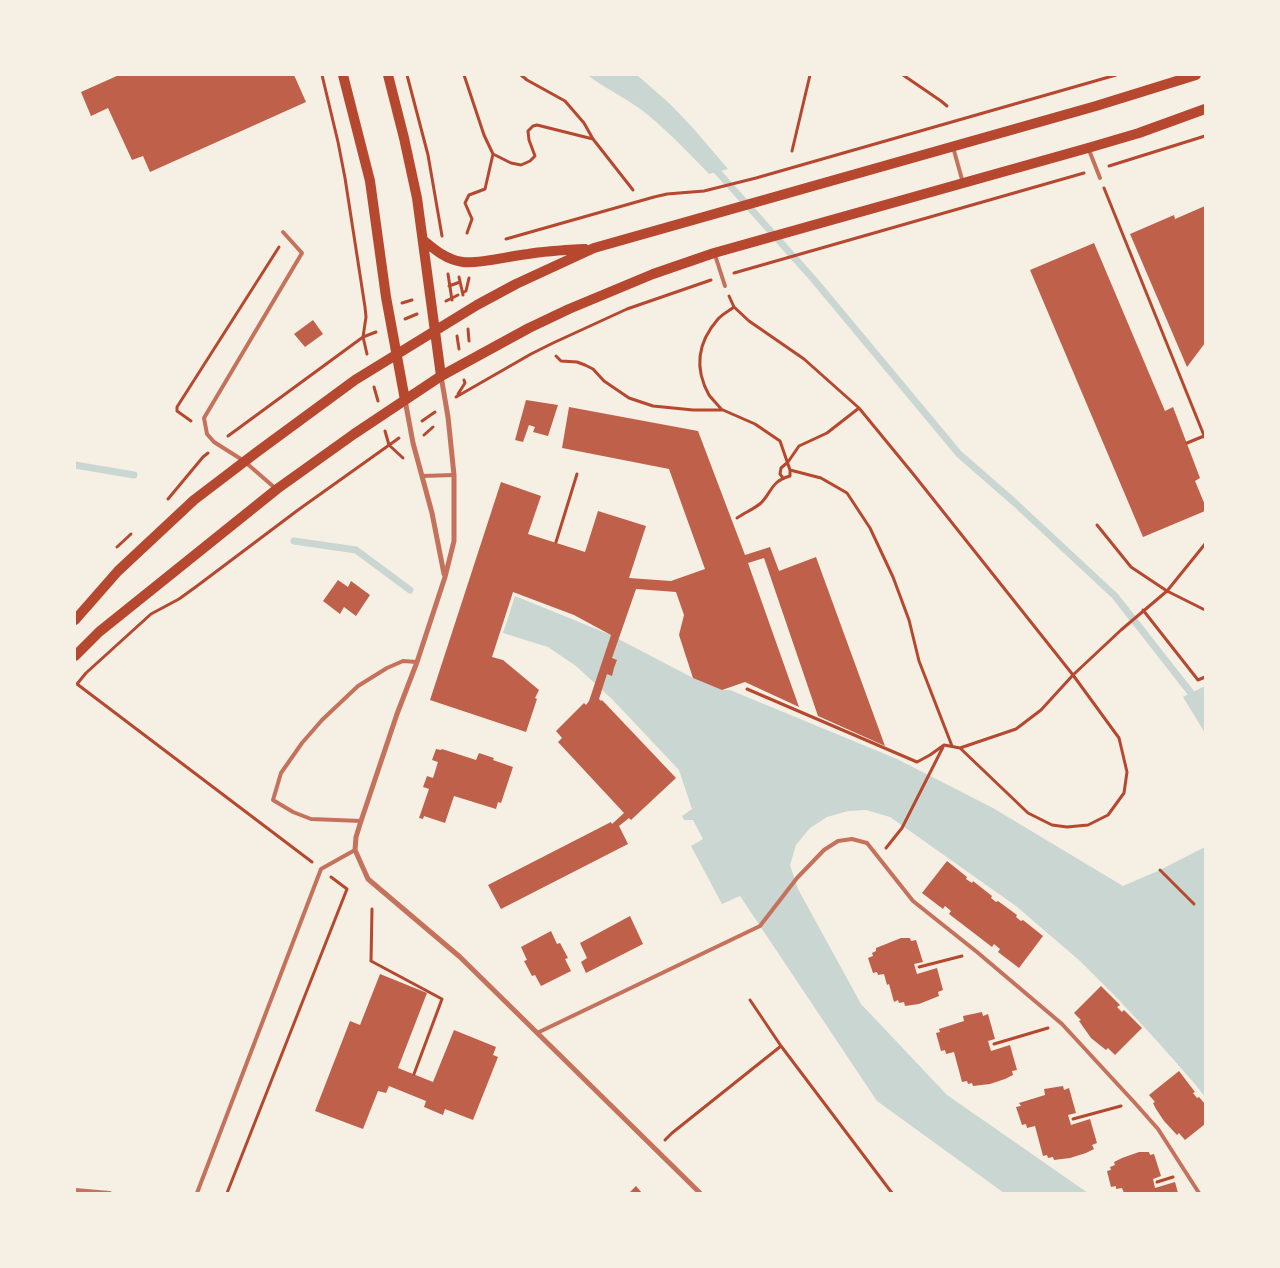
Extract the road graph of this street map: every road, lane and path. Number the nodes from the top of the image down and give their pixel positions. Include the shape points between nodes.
1 (322, 75) edge
2 (344, 75) edge
3 (388, 75) edge
4 (407, 75) edge
5 (464, 75) edge
6 (521, 75) edge
7 (810, 75) edge
8 (903, 75) edge
9 (1116, 75) edge
10 (1196, 75) edge
11 (947, 106) dead end
12 (1205, 109) edge
13 (1205, 136) edge
14 (593, 138) junction
15 (953, 146) junction
16 (1088, 148) junction
17 (792, 151) dead end
18 (493, 154) junction
19 (1097, 169) junction
20 (1100, 178) joint
21 (962, 183) junction
22 (633, 190) dead end
23 (440, 225) dead end
24 (467, 233) dead end
25 (284, 234) joint
26 (423, 240) junction
27 (498, 242) dead end
28 (594, 248) junction
29 (714, 253) junction
30 (470, 274) dead end
31 (459, 276) dead end
32 (722, 276) junction
33 (448, 277) dead end
34 (460, 282) junction
35 (450, 286) junction
36 (725, 286) joint
37 (442, 288) dead end
38 (462, 293) junction
39 (452, 299) junction
40 (412, 300) dead end
41 (463, 300) dead end
42 (444, 302) dead end
43 (402, 303) dead end
44 (453, 306) dead end
45 (734, 307) junction
46 (467, 326) dead end
47 (435, 331) junction
48 (363, 337) junction
49 (469, 341) dead end
50 (397, 355) junction
51 (556, 356) dead end
52 (370, 371) junction
53 (441, 376) junction
54 (458, 396) dead end
55 (405, 400) junction
56 (859, 408) junction
57 (722, 410) junction
58 (382, 416) junction
59 (434, 427) dead end
60 (207, 434) junction
61 (423, 435) dead end
62 (1205, 437) edge
63 (1187, 443) dead end
64 (218, 444) junction
65 (244, 461) junction
66 (788, 462) junction
67 (790, 470) junction
68 (577, 474) dead end
69 (454, 475) junction
70 (422, 476) junction
71 (783, 478) junction
72 (273, 492) junction
73 (166, 503) dead end
74 (737, 518) dead end
75 (1097, 525) dead end
76 (556, 542) dead end
77 (1205, 544) edge
78 (445, 577) junction
79 (1167, 590) junction
80 (1144, 610) junction
81 (1205, 610) edge
82 (75, 620) edge
83 (75, 656) edge
84 (417, 662) junction
85 (1073, 675) junction
86 (1205, 677) edge
87 (747, 689) dead end
88 (944, 744) junction
89 (952, 746) junction
90 (960, 748) junction
91 (361, 821) junction
92 (355, 850) junction
93 (879, 858) junction
94 (321, 869) junction
95 (1160, 870) dead end
96 (1194, 904) dead end
97 (372, 908) dead end
98 (977, 952) junction
99 (919, 967) dead end
100 (750, 1000) dead end
101 (1062, 1024) junction
102 (537, 1033) junction
103 (994, 1044) dead end
104 (781, 1046) junction
105 (414, 1074) dead end
106 (1134, 1102) junction
107 (1073, 1119) dead end
108 (657, 1150) junction
109 (75, 1190) edge
110 (110, 1193) edge
111 (197, 1193) edge
112 (227, 1193) edge
113 (700, 1193) edge
114 (892, 1193) edge
115 (1199, 1193) edge

1 - 48 path via 355,235 366,307
2 - 50 main road via 370,181
3 - 26 main road via 417,198
4 - 23 path via 428,155
5 - 18 path
6 - 14 path via 564,101
7 - 17 path
8 - 11 path
9 - 27 path via 756,178 704,191 654,197
10 - 15 main road
12 - 16 main road
13 - 19 path
14 - 18 path via 537,125 528,131 535,156 530,161 521,165
14 - 22 path
15 - 21 lane
15 - 28 main road
16 - 19 lane
16 - 21 main road
18 - 24 path via 485,189 468,195 465,203 472,219
19 - 20 lane
19 - 32 path
20 - 62 path
21 - 29 main road
25 - 60 lane via 302,253 204,418
25 - 60 path via 177,407
26 - 28 main road via 445,256 462,262
26 - 47 main road
28 - 47 main road via 516,284
29 - 32 lane
29 - 53 main road via 569,309
30 - 38 path via 466,291
31 - 34 path
32 - 36 lane
32 - 54 path via 621,312 530,354
33 - 35 path
34 - 35 path
34 - 38 path
35 - 37 path
35 - 39 path
36 - 45 path
38 - 39 path
38 - 41 path
39 - 42 path
39 - 44 path
40 - 43 path
45 - 56 path via 804,359
45 - 57 path via 719,318 700,353 701,376 710,397
46 - 49 path
47 - 50 main road
47 - 53 main road
48 - 52 path
48 - 64 path
50 - 52 main road
50 - 55 main road
51 - 57 path via 561,361 585,365 629,398 653,406
52 - 58 path
52 - 65 main road
53 - 55 main road
53 - 69 street
55 - 58 main road
55 - 70 street
56 - 66 path via 827,433 799,446
56 - 85 path
57 - 66 path via 756,424 780,441
58 - 72 main road
58 - 94 path via 389,445 179,598 151,614 86,672 77,684
59 - 61 path
60 - 64 lane
62 - 63 path
64 - 65 lane
64 - 73 path
65 - 72 lane
65 - 82 main road via 194,500 118,571
66 - 67 path
66 - 71 path via 781,468
67 - 71 path via 790,476
67 - 89 path via 821,478 847,493 870,528 893,577 909,620 919,661
68 - 76 path
69 - 70 lane
69 - 78 street via 454,541
70 - 78 street
71 - 74 path via 772,486 761,502
72 - 83 main road via 99,632
75 - 79 path via 1131,567
77 - 79 path
78 - 84 street
79 - 80 path
79 - 81 path
80 - 85 path
80 - 86 path via 1198,680
84 - 91 street
84 - 91 lane via 403,661 358,686 316,726 281,773 273,800 311,819
85 - 90 path via 1041,710 1016,729
85 - 90 path via 1119,738 1127,772 1124,793 1108,816 1088,825 1067,828 1052,825 1028,813
87 - 88 path via 917,762
88 - 89 path
88 - 93 path via 902,828
89 - 90 path
91 - 92 street
92 - 94 lane
92 - 102 street via 368,879 460,957
93 - 98 lane via 913,901
93 - 102 lane via 867,843 838,841 824,850 797,878 760,926
94 - 111 lane
94 - 112 path via 347,888
95 - 96 path
97 - 105 path via 371,961 442,999
98 - 99 path
98 - 101 lane
100 - 104 path
101 - 103 path
101 - 106 lane
102 - 108 street
104 - 108 path via 672,1133
104 - 114 path
106 - 107 path
106 - 115 lane via 1158,1129
108 - 113 street
109 - 110 lane

